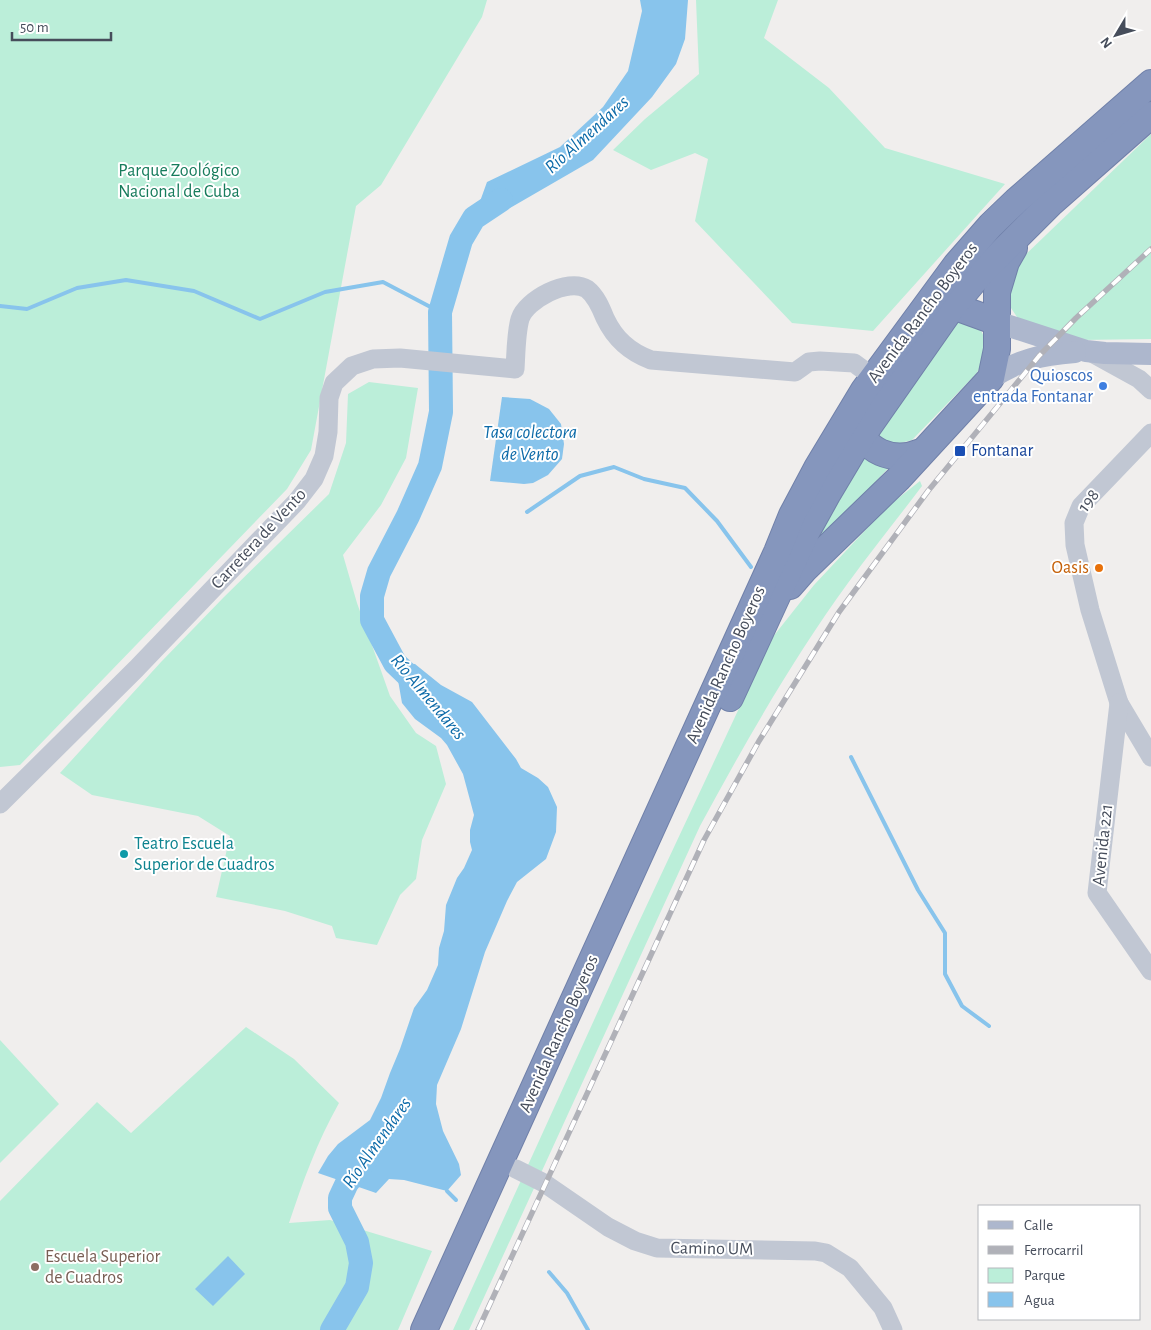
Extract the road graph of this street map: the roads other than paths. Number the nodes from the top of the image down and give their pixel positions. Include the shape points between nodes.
1 (1151, 83) edge
2 (1151, 115) edge
3 (1030, 224) junction
4 (953, 306) junction
5 (921, 312) junction
6 (997, 322) junction
7 (1086, 351) junction
8 (1151, 354) edge
9 (991, 378) junction
10 (868, 384) junction
11 (1151, 390) edge
12 (1151, 433) edge
13 (862, 436) junction
14 (922, 452) junction
15 (762, 629) junction
16 (1119, 703) junction
17 (1151, 757) edge
18 (1, 801) edge
19 (1151, 971) edge
20 (516, 1169) junction
21 (424, 1330) edge
22 (440, 1330) edge
23 (893, 1330) edge

1 - 5 highway, Avenida Rancho Boyeros via 991,225
2 - 3 highway, Avenida Rancho Boyeros
3 - 4 highway, Avenida Rancho Boyeros
3 - 6 highway via 1002,273 996,301
4 - 5 highway
4 - 6 highway
4 - 13 highway, Avenida Rancho Boyeros
5 - 10 highway, Avenida Rancho Boyeros
6 - 7 main road
6 - 9 highway via 997,349
7 - 8 main road
7 - 9 main road via 1027,359
7 - 11 street via 1126,372
9 - 14 highway
10 - 13 highway via 858,410
10 - 18 street, Carretera de Vento via 854,363 809,362 796,372 651,360 639,356 616,337 595,298 586,289 574,285 545,293 520,318 515,368 400,358 373,359 352,366 334,383 329,398 324,456 314,479 297,502
10 - 21 highway, Avenida Rancho Boyeros via 792,515
12 - 16 street, 198 via 1081,506 1074,523 1075,544 1090,610
13 - 14 highway via 886,455 903,457
13 - 15 highway, Avenida Rancho Boyeros via 807,531
14 - 15 highway via 804,570
15 - 20 highway, Avenida Rancho Boyeros
16 - 17 street
16 - 19 street, Avenida 221 via 1097,894
20 - 22 highway, Avenida Rancho Boyeros
20 - 23 street, Camino UM via 544,1183 608,1227 657,1248 814,1251 826,1254 850,1268 883,1308

